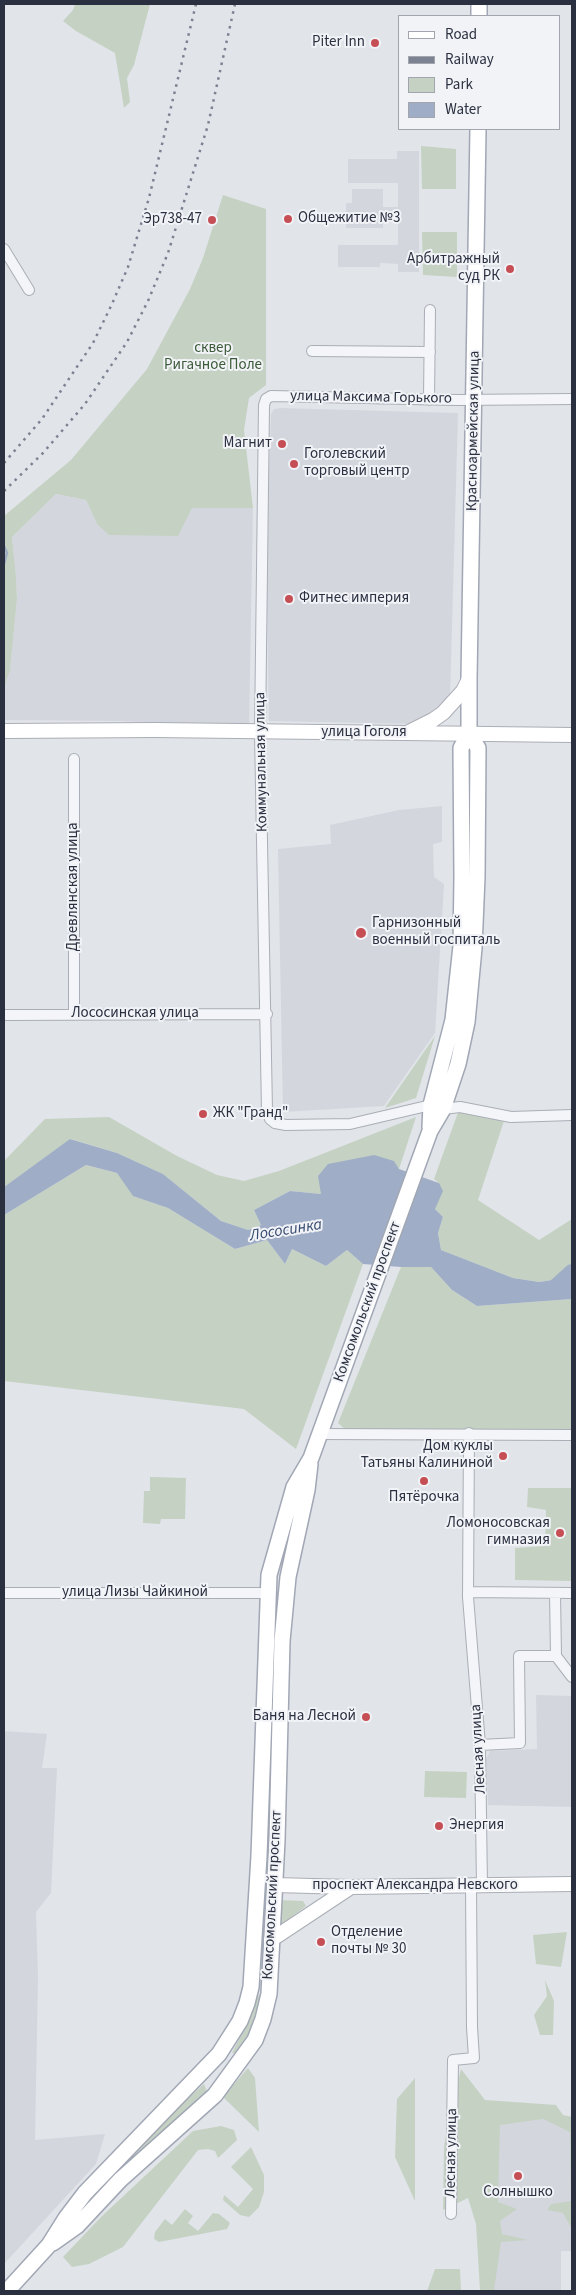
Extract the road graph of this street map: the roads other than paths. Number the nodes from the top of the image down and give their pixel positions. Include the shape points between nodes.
1 (478, 130) edge
2 (4, 248) edge
3 (29, 290) dead end
4 (430, 310) dead end
5 (312, 351) dead end
6 (430, 352) junction
7 (572, 399) edge
8 (429, 400) junction
9 (475, 400) junction
10 (264, 404) joint
11 (470, 679) junction
12 (4, 731) edge
13 (260, 733) junction
14 (406, 734) junction
15 (470, 734) junction
16 (572, 735) edge
17 (74, 758) dead end
18 (267, 1014) junction
19 (4, 1015) edge
20 (74, 1015) junction
21 (437, 1107) junction
22 (572, 1115) edge
23 (424, 1147) joint
24 (469, 1433) junction
25 (320, 1434) junction
26 (572, 1435) edge
27 (311, 1458) junction
28 (280, 1532) junction
29 (298, 1535) junction
30 (468, 1592) junction
31 (4, 1593) edge
32 (267, 1593) junction
33 (555, 1593) junction
34 (572, 1593) edge
35 (556, 1656) junction
36 (572, 1677) edge
37 (480, 1745) junction
38 (258, 1884) junction
39 (572, 1884) edge
40 (274, 1885) junction
41 (476, 1886) junction
42 (351, 1887) junction
43 (271, 1940) junction
44 (451, 2214) dead end
45 (49, 2245) junction
46 (7, 2291) edge

1 - 9 main road, Красноармейская улица
2 - 3 street
4 - 6 street
5 - 6 street
6 - 8 street
7 - 9 street, улица Максима Горького
8 - 9 street, улица Максима Горького
8 - 10 street, улица Максима Горького via 271,396
9 - 11 main road, Красноармейская улица
10 - 13 street, Коммунальная улица
11 - 14 main road via 443,712
11 - 15 main road, Красноармейская улица
12 - 13 main road, улица Гоголя
13 - 14 main road, улица Гоголя
13 - 18 street, Коммунальная улица
14 - 15 main road, улица Гоголя
15 - 16 main road, улица Гоголя
15 - 21 main road, Красноармейская улица via 478,748 474,948 467,1022 458,1064
17 - 20 street, Древлянская улица
18 - 20 street, Лососинская улица
18 - 21 street, Коммунальная улица via 267,1111 275,1123 350,1124
19 - 20 street, Лососинская улица
21 - 22 street via 511,1117
21 - 23 main road, Красноармейская улица
23 - 25 main road, Комсомольский проспект
24 - 25 street
24 - 26 street
24 - 30 street, Лесная улица
25 - 27 main road, Комсомольский проспект
27 - 28 main road, Комсомольский проспект via 294,1487
27 - 29 main road, Комсомольский проспект
28 - 29 street
28 - 32 main road, Комсомольский проспект
29 - 40 main road, Комсомольский проспект via 288,1578 282,1641
30 - 33 street
30 - 37 street, Лесная улица
31 - 32 street, улица Лизы Чайкиной
32 - 38 main road, Комсомольский проспект
33 - 34 street
33 - 35 street
35 - 36 street
35 - 37 street via 519,1656 520,1744
37 - 41 street, Лесная улица
38 - 40 main road, проспект Александра Невского
38 - 45 main road, Комсомольский проспект via 251,1987 231,2037 204,2070 85,2193
39 - 41 main road, проспект Александра Невского
40 - 42 main road, проспект Александра Невского
40 - 43 main road, Комсомольский проспект
41 - 42 main road, проспект Александра Невского
41 - 44 street, Лесная улица via 474,2058 452,2060
42 - 43 main road
43 - 45 main road, Комсомольский проспект via 269,1994 255,2040 243,2059 216,2095 120,2180 77,2226
45 - 46 main road, Комсомольский проспект

